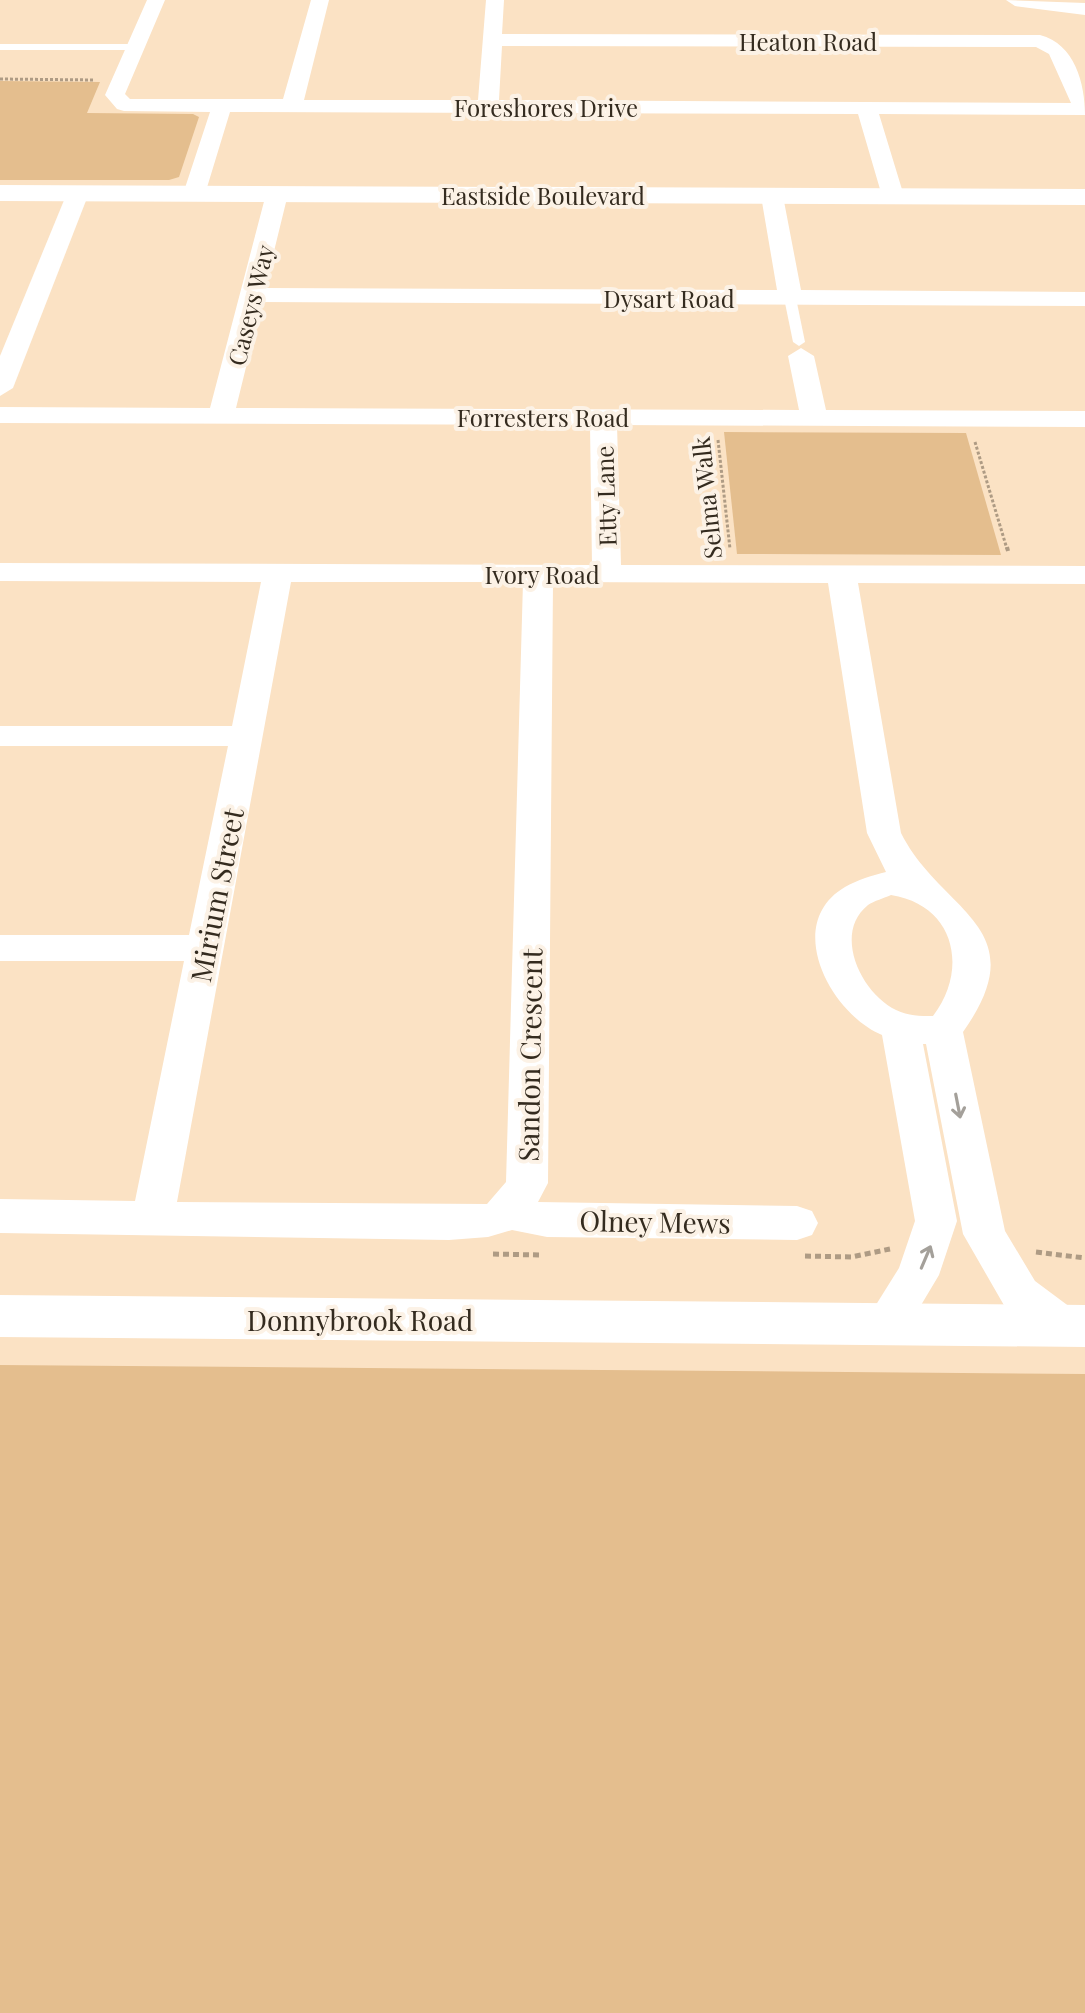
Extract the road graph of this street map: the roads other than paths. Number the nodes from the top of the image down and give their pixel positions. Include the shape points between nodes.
1 (156, 0) edge
2 (320, 0) edge
3 (495, 0) edge
4 (1015, 0) edge
5 (1085, 9) edge
6 (492, 40) junction
7 (0, 47) edge
8 (136, 47) junction
9 (222, 105) junction
10 (292, 106) junction
11 (488, 106) junction
12 (867, 108) junction
13 (1084, 109) edge
14 (0, 193) edge
15 (78, 193) junction
16 (194, 194) junction
17 (277, 194) junction
18 (772, 196) junction
19 (893, 196) junction
20 (1085, 197) edge
21 (253, 295) junction
22 (790, 298) junction
23 (1085, 299) edge
24 (800, 349) joint
25 (0, 388) edge
26 (0, 415) edge
27 (221, 415) junction
28 (603, 417) junction
29 (814, 418) junction
30 (1084, 422) edge
31 (0, 572) edge
32 (278, 573) junction
33 (538, 574) junction
34 (607, 574) junction
35 (842, 575) junction
36 (1085, 575) edge
37 (0, 736) edge
38 (246, 736) junction
39 (884, 833) junction
40 (922, 890) junction
41 (856, 893) junction
42 (0, 948) edge
43 (205, 948) junction
44 (943, 1030) junction
45 (901, 1031) junction
46 (514, 1210) junction
47 (0, 1216) edge
48 (153, 1217) junction
49 (797, 1223) dead end
50 (0, 1316) edge
51 (720, 1322) junction
52 (886, 1324) junction
53 (1077, 1333) edge

1 - 8 street
2 - 10 street
3 - 6 street
4 - 5 street
6 - 11 street
6 - 13 street, Heaton Road via 1040,41 1057,51
7 - 8 lane
8 - 9 street, Foreshores Drive via 115,95 124,105
9 - 10 street, Foreshores Drive
9 - 16 street
10 - 11 street, Foreshores Drive
11 - 12 street, Foreshores Drive
12 - 13 street, Foreshores Drive
12 - 19 street
14 - 15 street, Eastside Boulevard
15 - 16 street, Eastside Boulevard
15 - 25 street
16 - 17 street, Eastside Boulevard
17 - 18 street, Eastside Boulevard
17 - 21 street, Caseys Way
18 - 19 street, Eastside Boulevard
18 - 22 street
19 - 20 street, Eastside Boulevard
21 - 22 street, Dysart Road
21 - 27 street, Caseys Way
22 - 23 street, Dysart Road
22 - 24 lane
24 - 29 street
26 - 27 street, Forresters Road
27 - 28 street, Forresters Road
28 - 29 street, Forresters Road
28 - 34 street, Etty Lane
29 - 30 street, Forresters Road
31 - 32 street, Ivory Road
32 - 33 street, Ivory Road
32 - 38 street, Mirium Street
33 - 34 street, Ivory Road
33 - 46 street, Sandon Crescent via 527,1183
34 - 35 street, Ivory Road
35 - 36 street, Ivory Road
35 - 39 street
37 - 38 street
38 - 43 street, Mirium Street
39 - 40 street via 899,864
39 - 41 street via 876,865
40 - 41 street via 888,883
40 - 44 street via 947,909 961,930 973,969 964,999
41 - 45 street via 836,922 832,941 838,966 864,1008
42 - 43 street
43 - 48 street, Mirium Street
44 - 45 street
44 -> 53 street via 984,1234 1020,1294
52 -> 45 street via 911,1292 936,1221
46 - 48 street via 495,1220 449,1223
46 - 49 street, Olney Mews via 547,1220
47 - 48 street
50 - 51 street, Donnybrook Road
51 - 52 street, Donnybrook Road
51 - 53 street, Donnybrook Road via 801,1346
52 - 53 street, Donnybrook Road

